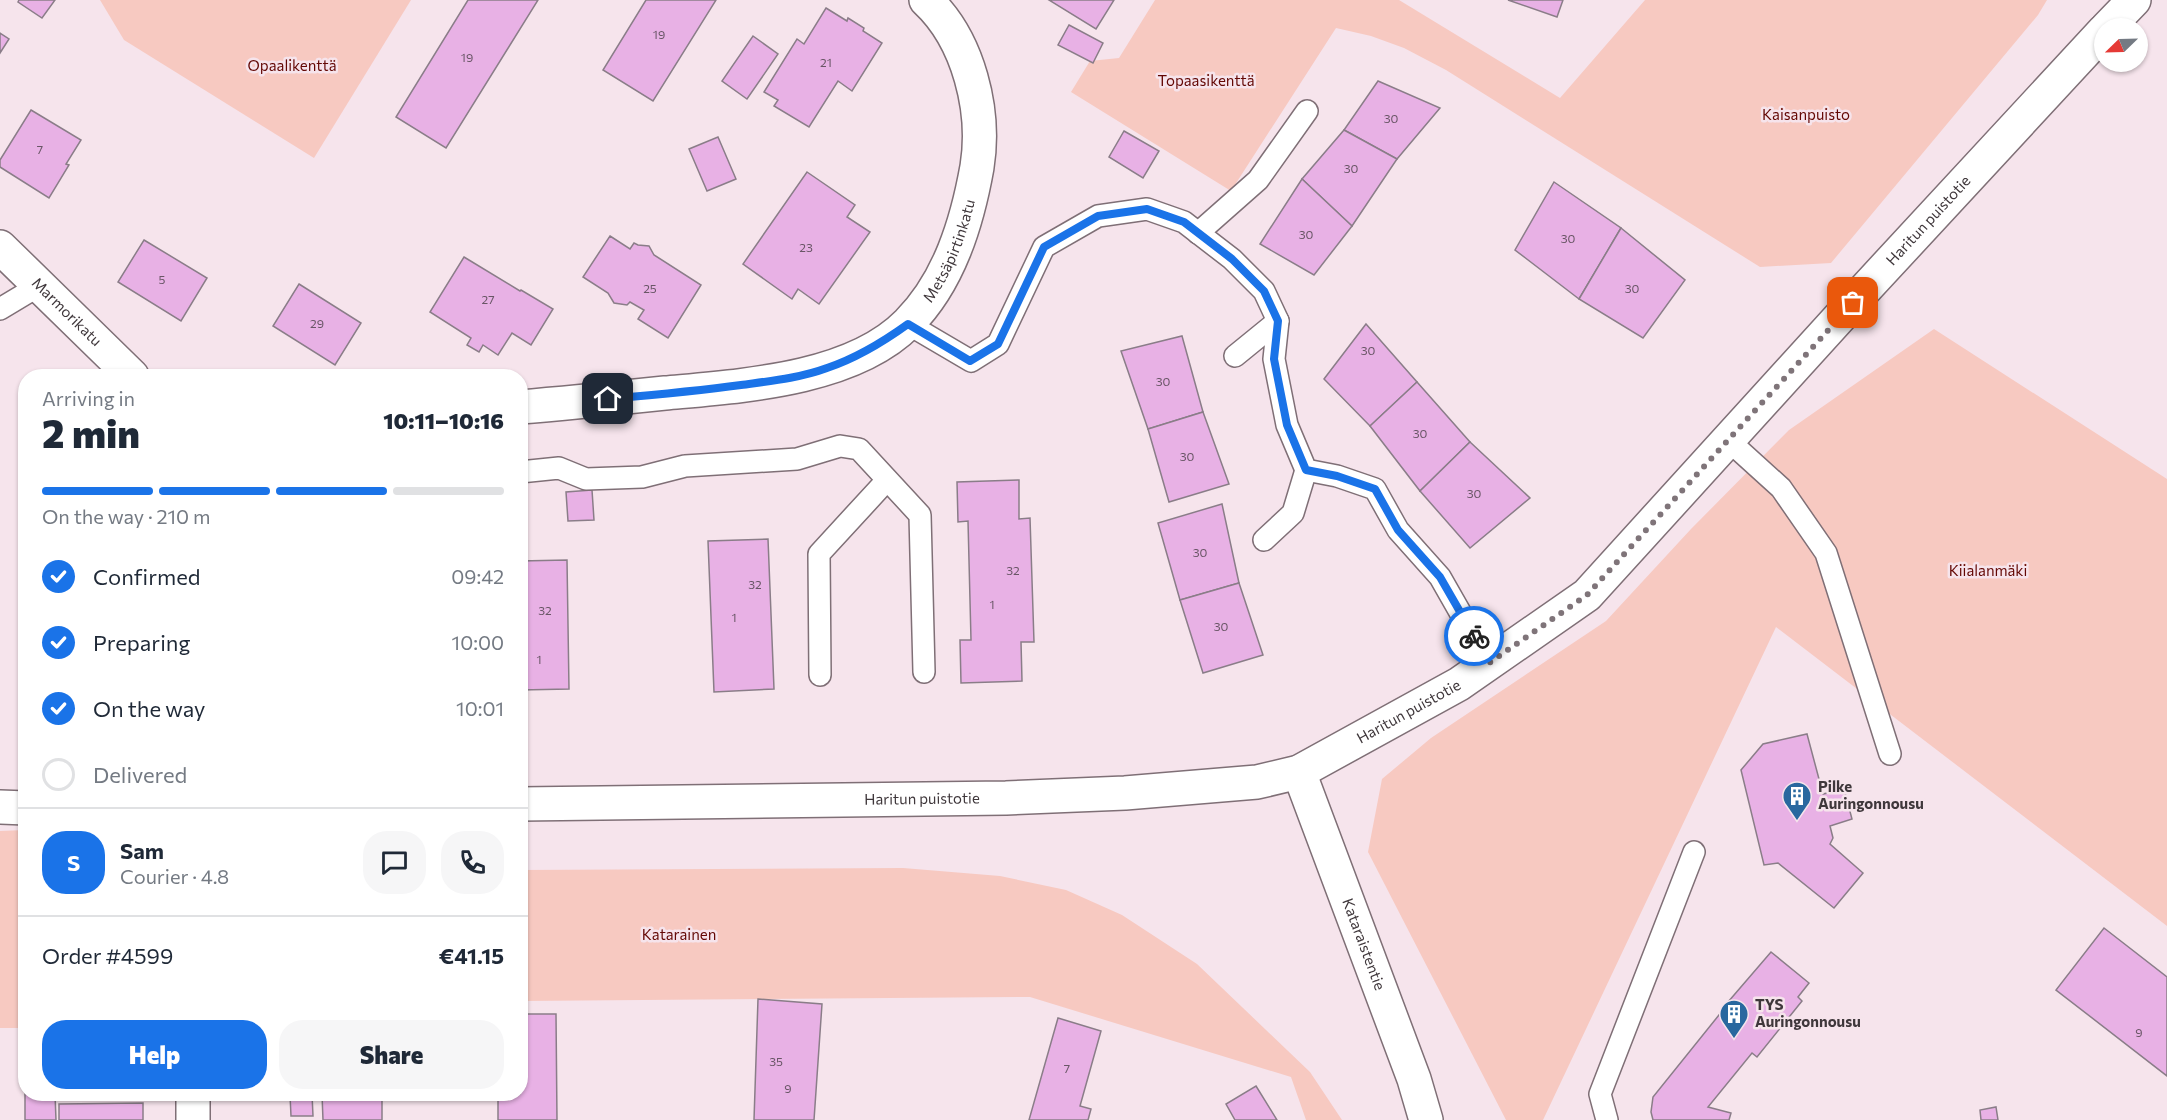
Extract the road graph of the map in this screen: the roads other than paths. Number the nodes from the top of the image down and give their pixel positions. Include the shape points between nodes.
1 (926, 0) edge
2 (2134, 0) edge
3 (2117, 18) edge
4 (2094, 43) edge
5 (1307, 111) dead end
6 (1198, 232) junction
7 (0, 247) edge
8 (40, 285) junction
9 (0, 309) edge
10 (1278, 321) junction
11 (908, 324) junction
12 (1235, 356) dead end
13 (125, 369) edge
14 (528, 406) edge
15 (1728, 440) junction
16 (1306, 470) junction
17 (528, 471) edge
18 (887, 480) junction
19 (1264, 540) dead end
20 (1489, 663) junction
21 (924, 672) dead end
22 (820, 675) dead end
23 (1890, 754) dead end
24 (1299, 772) junction
25 (528, 804) edge
26 (0, 807) edge
27 (18, 808) edge
28 (1694, 852) dead end
29 (193, 1101) edge
30 (193, 1120) edge
31 (1426, 1120) edge
32 (1607, 1120) edge

1 - 11 street, Metsäpirtinkatu via 963,55 979,122 978,156 956,248 928,299
2 - 3 street, Haritun puistotie
4 - 15 street, Haritun puistotie
5 - 6 lane via 1258,180
6 - 10 lane via 1264,291
6 - 11 lane via 1184,222 1147,209 1098,216 1044,247 998,344 970,361
7 - 8 street, Marmorikatu
8 - 9 lane
8 - 13 street, Marmorikatu
10 - 12 lane
10 - 16 lane via 1274,359 1287,425
11 - 14 street, Metsäpirtinkatu via 856,357 799,376
15 - 20 street, Haritun puistotie via 1587,595
15 - 23 lane via 1781,488 1826,553
16 - 19 lane via 1293,513
16 - 20 lane via 1375,489 1398,530 1440,577
17 - 18 lane via 559,468 586,479 642,477 685,466 797,459 840,446 859,449
18 - 21 lane via 920,515
18 - 22 lane via 819,554
20 - 24 street, Haritun puistotie via 1459,684
24 - 25 street, Haritun puistotie via 1257,782 1006,798
24 - 31 street, Kataraistentie
26 - 27 street
28 - 32 lane via 1600,1094
29 - 30 street

